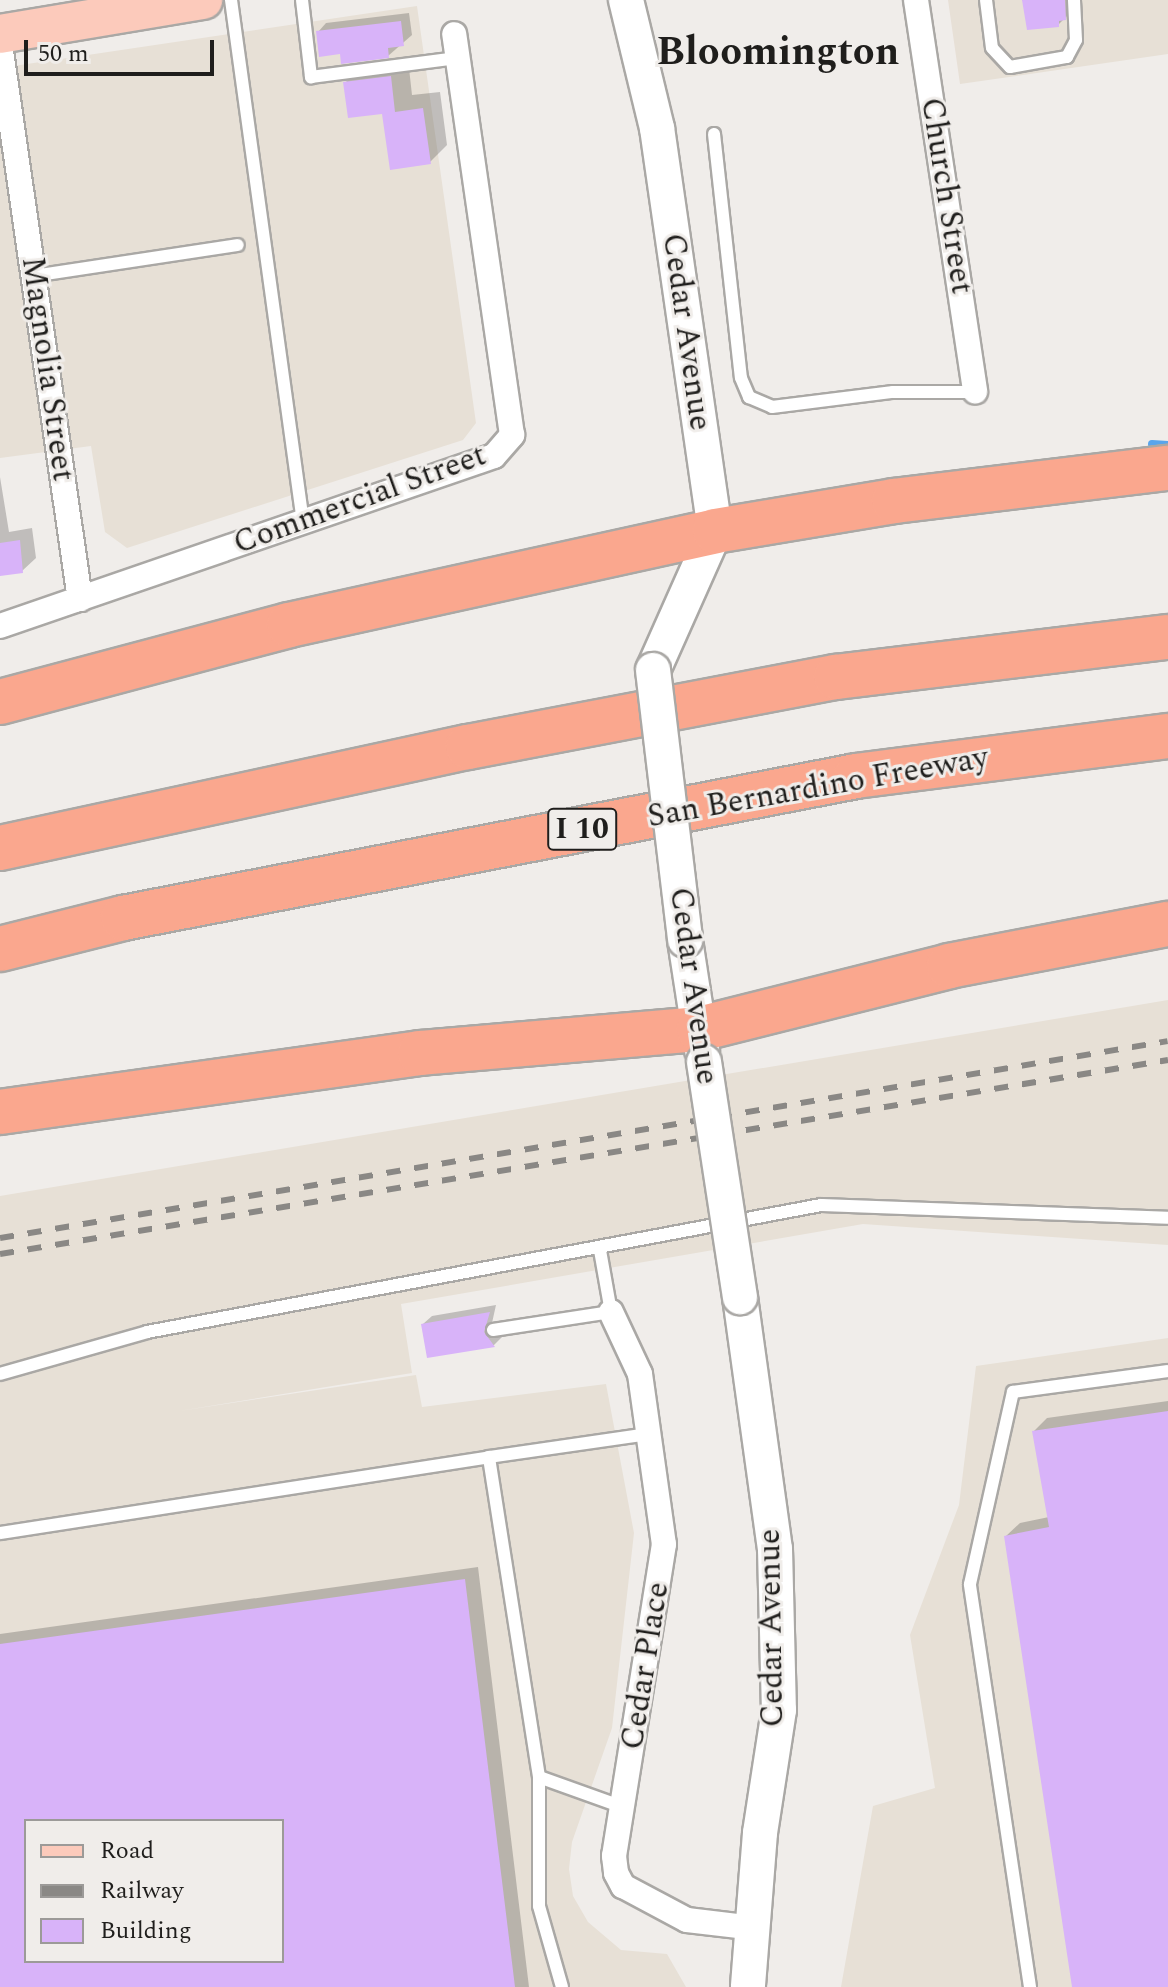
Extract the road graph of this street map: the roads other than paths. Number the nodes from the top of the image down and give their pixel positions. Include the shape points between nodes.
1 (203, 0) edge
2 (231, 0) edge
3 (302, 0) edge
4 (626, 0) edge
5 (916, 0) edge
6 (986, 0) edge
7 (1074, 0) edge
8 (0, 34) edge
9 (0, 44) edge
10 (456, 46) joint
11 (4, 104) edge
12 (714, 134) dead end
13 (238, 245) dead end
14 (33, 276) junction
15 (975, 392) joint
16 (1168, 468) edge
17 (303, 522) junction
18 (715, 531) junction
19 (80, 599) junction
20 (0, 626) edge
21 (1168, 637) edge
22 (0, 702) edge
23 (1168, 736) edge
24 (0, 848) edge
25 (1168, 924) edge
26 (0, 949) edge
27 (702, 1046) junction
28 (0, 1112) edge
29 (1168, 1218) edge
30 (600, 1250) junction
31 (611, 1312) junction
32 (493, 1330) dead end
33 (1168, 1371) edge
34 (0, 1374) edge
35 (649, 1434) junction
36 (489, 1457) junction
37 (0, 1533) edge
38 (539, 1777) junction
39 (623, 1807) junction
40 (754, 1928) junction
41 (562, 1987) edge
42 (748, 1987) edge
43 (1030, 1987) edge

1 - 8 main road
2 - 17 lane
3 - 10 lane via 311,77
4 - 18 main road, Cedar Avenue via 657,128
5 - 15 street, Church Street
6 - 7 lane via 992,48 1010,67 1067,57 1076,40
9 - 11 street, Magnolia Street
10 - 17 street, Commercial Street via 512,435 494,456
11 - 14 street, Magnolia Street
12 - 15 lane via 741,378 749,397 772,407 893,392
13 - 14 lane
14 - 19 street, Magnolia Street
16 - 18 highway via 894,501
17 - 19 street, Commercial Street
18 - 22 highway via 289,625
18 - 27 main road, Cedar Avenue, bridge via 653,670
19 - 20 street, Commercial Street
21 - 24 highway via 836,677 438,753
23 - 26 highway, San Bernardino Freeway / I 10 via 856,776 123,918
25 - 27 highway via 949,966
27 - 28 highway via 420,1053
27 - 40 main road, Cedar Avenue, bridge via 775,1549 779,1695
29 - 30 lane via 821,1205
30 - 31 lane
30 - 34 lane via 147,1332
31 - 32 lane
31 - 35 street, Cedar Place via 640,1374
33 - 43 lane via 1013,1392 970,1584
35 - 36 lane
35 - 39 street, Cedar Place via 664,1544
36 - 37 lane
36 - 38 lane
38 - 39 lane
38 - 41 lane via 539,1906
39 - 40 street, Cedar Place via 614,1856 623,1886 687,1920
40 - 42 main road, Cedar Avenue

